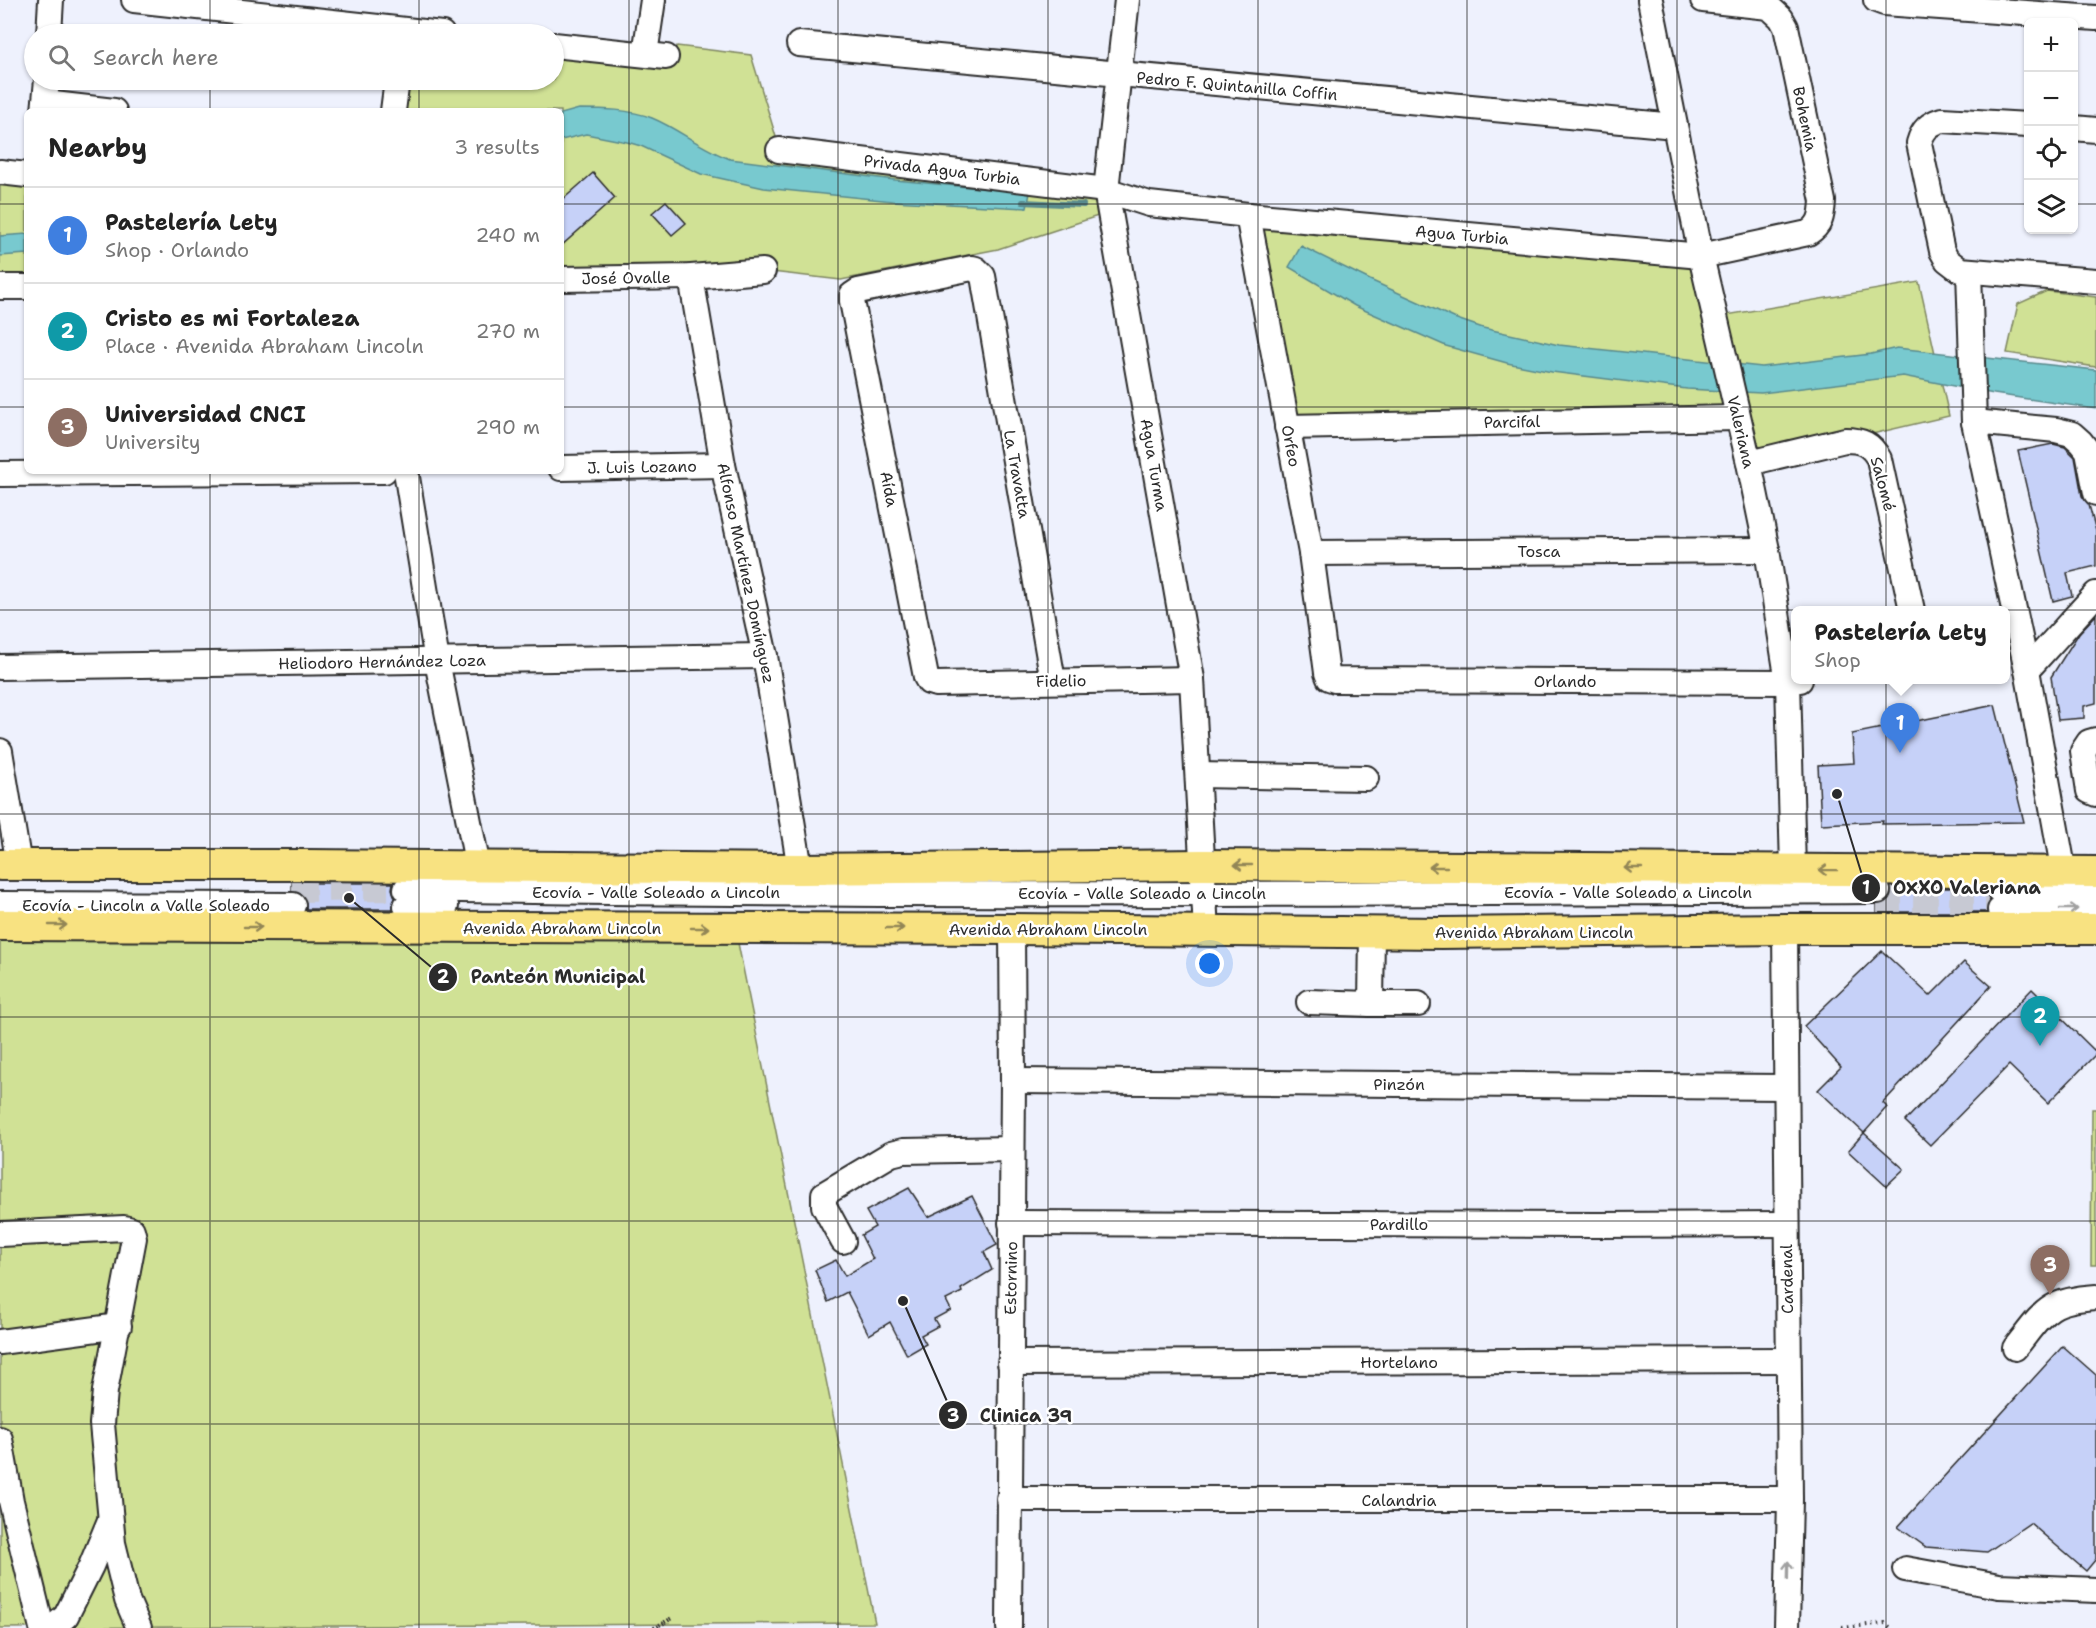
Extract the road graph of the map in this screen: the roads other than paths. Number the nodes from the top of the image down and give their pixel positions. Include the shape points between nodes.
1 (51, 0) edge
2 (134, 0) edge
3 (653, 0) edge
4 (1127, 0) edge
5 (1650, 0) edge
6 (1703, 0) edge
7 (1876, 0) edge
8 (2096, 18) edge
9 (50, 24) edge
10 (330, 24) edge
11 (799, 44) dead end
12 (564, 46) edge
13 (1120, 75) junction
14 (46, 90) edge
15 (396, 90) edge
16 (45, 107) edge
17 (62, 108) edge
18 (393, 108) edge
19 (2024, 125) edge
20 (1675, 126) junction
21 (2078, 128) edge
22 (2096, 130) edge
23 (779, 150) dead end
24 (0, 172) edge
25 (24, 176) edge
26 (1106, 190) junction
27 (1248, 215) junction
28 (1817, 228) joint
29 (1701, 256) junction
30 (976, 269) joint
31 (763, 271) dead end
32 (1969, 271) junction
33 (691, 277) junction
34 (564, 279) edge
35 (2096, 281) edge
36 (0, 287) edge
37 (24, 287) edge
38 (1737, 418) junction
39 (1974, 422) junction
40 (1287, 427) junction
41 (1749, 463) junction
42 (723, 465) junction
43 (564, 468) edge
44 (0, 474) edge
45 (24, 474) edge
46 (406, 474) edge
47 (2096, 493) edge
48 (1767, 550) junction
49 (1311, 553) junction
50 (2096, 594) edge
51 (1911, 606) edge
52 (765, 656) junction
53 (437, 661) junction
54 (1791, 666) edge
55 (0, 667) edge
56 (2026, 670) junction
57 (1329, 678) joint
58 (1192, 679) junction
59 (1053, 681) junction
60 (1791, 681) edge
61 (929, 682) joint
62 (1794, 684) edge
63 (2096, 740) edge
64 (0, 751) edge
65 (1198, 775) junction
66 (1366, 778) dead end
67 (2096, 794) edge
68 (10, 865) edge
69 (478, 867) junction
70 (800, 869) junction
71 (1793, 869) junction
72 (2096, 872) edge
73 (2064, 873) junction
74 (0, 889) edge
75 (2096, 892) edge
76 (406, 898) tunnel mouth
77 (1205, 899) junction
78 (1877, 900) tunnel mouth
79 (0, 904) edge
80 (2096, 909) edge
81 (0, 925) edge
82 (1012, 928) junction
83 (1785, 929) junction
84 (2096, 929) edge
85 (1372, 932) junction
86 (1309, 1002) dead end
87 (1371, 1004) junction
88 (1418, 1004) dead end
89 (1013, 1080) junction
90 (1785, 1087) junction
91 (1011, 1149) junction
92 (1011, 1223) junction
93 (1786, 1224) junction
94 (0, 1234) edge
95 (843, 1241) dead end
96 (2090, 1303) edge
97 (119, 1326) junction
98 (0, 1342) edge
99 (2015, 1348) dead end
100 (1788, 1360) junction
101 (1010, 1362) junction
102 (0, 1439) edge
103 (1009, 1499) junction
104 (1790, 1499) junction
105 (111, 1517) junction
106 (1905, 1569) dead end
107 (2096, 1590) edge
108 (42, 1628) edge
109 (52, 1628) edge
110 (139, 1628) edge
111 (1009, 1628) edge
112 (1787, 1628) edge

1 - 9 street
2 - 10 street
3 - 12 street via 656,56
4 - 13 street, Agua Turma
5 - 20 street, Valeriana
6 - 28 street, Bohemia via 1769,7 1786,27 1823,201
7 - 8 street
11 - 13 street, Pedro F. Quintanilla Coffin
13 - 20 street, Pedro F. Quintanilla Coffin
13 - 26 street, Agua Turma
14 - 16 street
15 - 18 street
16 - 17 street
19 - 32 street via 1942,120 1930,123 1922,133 1919,143 1942,251 1952,266
20 - 29 street, Valeriana
21 - 22 street
23 - 26 street, Privada Agua Turbia
24 - 25 street
26 - 27 street, Agua Turbia via 1149,204
26 - 58 street, Agua Turma
27 - 29 street, Agua Turbia
27 - 40 street, Orfeo
28 - 29 street, Agua Turbia
29 - 38 street, Valeriana
30 - 59 street, La Travatta via 983,276
30 - 61 street, Aída via 852,295
31 - 33 street, José Ovalle
32 - 35 street
32 - 39 street
33 - 34 street, José Ovalle
33 - 42 street, Alfonso Martínez Domínguez
36 - 37 street
38 - 40 street, Parcifal
38 - 41 street, Valeriana
39 - 47 street via 2072,434 2088,451
39 - 56 street
40 - 49 street, Orfeo
41 - 48 street, Valeriana
41 - 51 street, Salomé via 1845,441 1856,440 1874,449 1880,459
42 - 43 street, J. Luis Lozano
42 - 52 street, Alfonso Martínez Domínguez
44 - 45 street
46 - 53 street
48 - 49 street, Tosca
48 - 54 street, Valeriana
49 - 57 street, Orfeo
50 - 56 street
52 - 53 street, Heliodoro Hernández Loza
52 - 70 street, Alfonso Martínez Domínguez
53 - 55 street, Heliodoro Hernández Loza
53 - 69 street
56 - 73 street
57 - 60 street, Orlando
58 - 59 street, Fidelio
58 - 65 street, Agua Turma
59 - 61 street, Fidelio
62 - 71 street, Valeriana
63 - 67 street via 2083,751 2089,790
64 - 68 street
65 - 66 street
65 - 77 street, Agua Turma
68 - 69 main road
69 - 70 main road
70 - 77 main road
73 -> 71 main road
71 -> 77 main road
72 - 73 main road
74 - 79 street, Ecovía - Lincoln a Valle Soleado via 293,898
75 -> 80 street via 2000,901
76 - 77 street
77 - 78 street
77 - 82 main road, Avenida Abraham Lincoln
77 - 85 main road, Avenida Abraham Lincoln
81 -> 82 main road, Avenida Abraham Lincoln
82 - 89 street, Estornino
83 - 84 main road, Avenida Abraham Lincoln
83 - 85 main road, Avenida Abraham Lincoln
83 - 90 street, Cardenal
85 - 87 street
86 - 87 street
87 - 88 street
89 - 90 street, Pinzón
89 - 91 street, Estornino
90 - 93 street, Cardenal
91 - 92 street, Estornino
91 - 95 street via 891,1154 824,1194 824,1206
92 - 93 street, Pardillo
92 - 101 street, Estornino
93 - 100 street, Cardenal
94 - 97 street via 132,1230 134,1238
96 - 99 street via 2062,1301 2051,1307
97 - 98 street
97 - 105 street via 102,1424
100 - 101 street, Hortelano
100 - 104 street, Cardenal
101 - 103 street, Estornino
102 - 108 street
103 - 104 street, Calandria
103 - 111 street, Estornino
112 -> 104 street, Cardenal
105 - 109 street via 66,1616
105 - 110 street via 127,1600
106 - 107 street via 1999,1586

